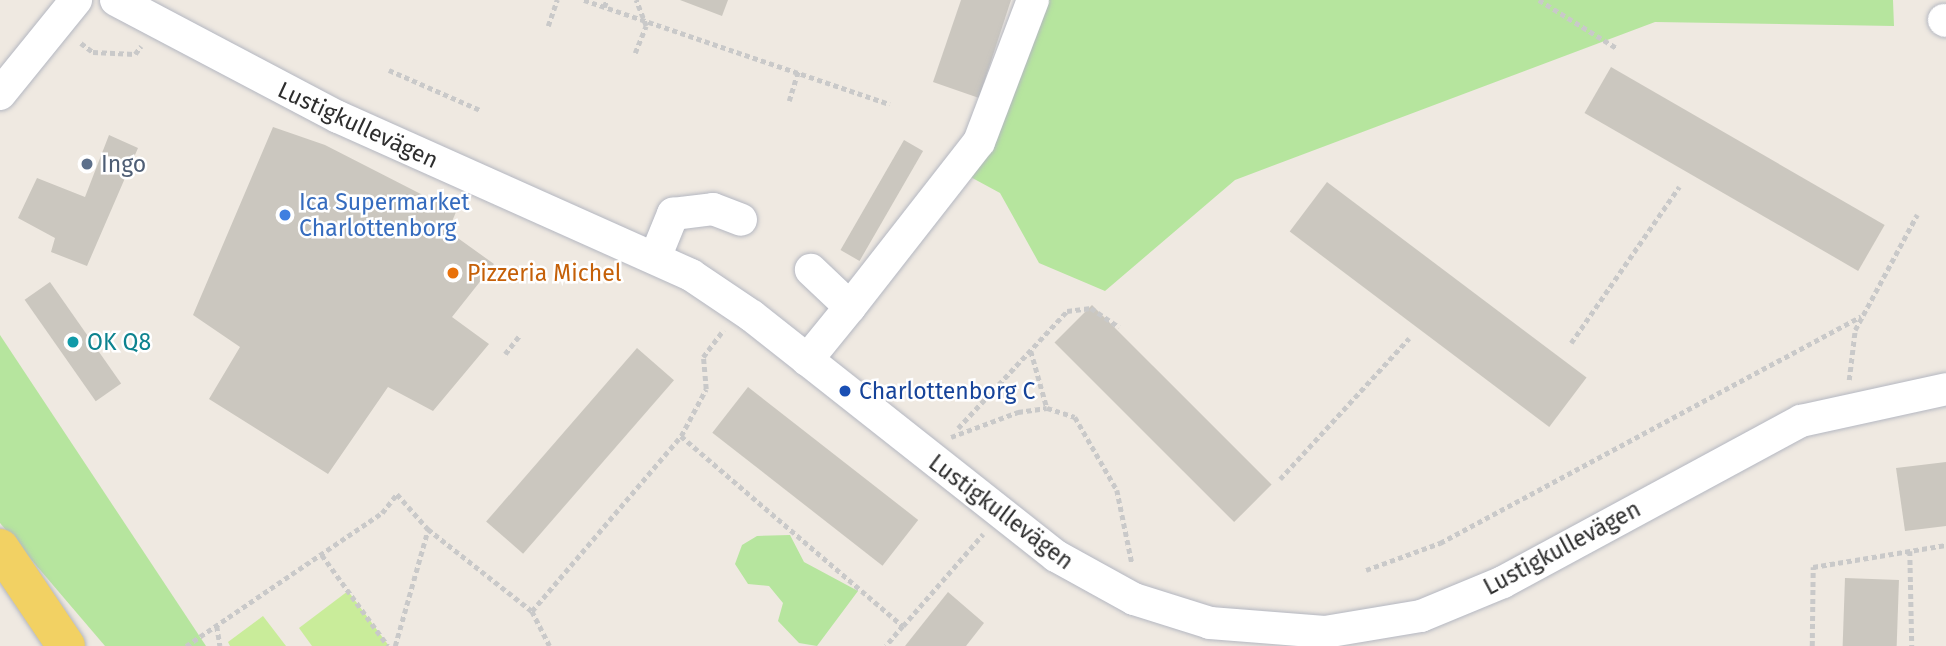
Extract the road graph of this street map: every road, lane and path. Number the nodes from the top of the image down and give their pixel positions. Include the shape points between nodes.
1 (76, 0) edge
2 (116, 0) edge
3 (557, 0) edge
4 (584, 0) edge
5 (607, 0) edge
6 (636, 0) edge
7 (1033, 0) edge
8 (1539, 0) edge
9 (604, 7) junction
10 (644, 19) junction
11 (156, 23) junction
12 (57, 24) junction
13 (548, 26) dead end
14 (1618, 49) dead end
15 (635, 53) dead end
16 (389, 71) dead end
17 (798, 71) junction
18 (0, 94) edge
19 (789, 101) dead end
20 (890, 104) dead end
21 (480, 110) dead end
22 (1679, 187) dead end
23 (1917, 215) dead end
24 (741, 220) dead end
25 (655, 258) junction
26 (811, 270) dead end
27 (740, 307) junction
28 (850, 307) junction
29 (1861, 316) junction
30 (1119, 327) dead end
31 (520, 335) dead end
32 (1409, 338) dead end
33 (1571, 343) dead end
34 (1031, 351) junction
35 (505, 354) dead end
36 (807, 360) junction
37 (1946, 388) edge
38 (1850, 405) junction
39 (1047, 408) junction
40 (955, 432) junction
41 (681, 436) junction
42 (931, 459) junction
43 (1280, 479) dead end
44 (1000, 514) junction
45 (428, 529) junction
46 (1946, 545) edge
47 (0, 548) edge
48 (1910, 551) junction
49 (322, 555) junction
50 (1366, 570) dead end
51 (0, 596) edge
52 (1134, 599) junction
53 (532, 611) junction
54 (216, 626) junction
55 (903, 626) junction
56 (51, 646) edge
57 (66, 646) edge
58 (186, 646) edge
59 (220, 646) edge
60 (388, 646) edge
61 (394, 646) edge
62 (550, 646) edge
63 (886, 646) edge
64 (1812, 646) edge
65 (1912, 646) edge

1 - 12 street
2 - 11 street, Lustigkullevägen
3 - 13 path
4 - 9 path
5 - 9 path
6 - 10 path
7 - 28 street via 979,142
8 - 14 path
9 - 10 path
10 - 15 path
10 - 17 path
11 - 12 path via 135,54 93,52
11 - 25 street, Lustigkullevägen via 338,117
12 - 18 street
16 - 21 path
17 - 19 path
17 - 20 path
22 - 33 path
23 - 29 path
24 - 25 street via 713,209 673,214
25 - 27 street, Lustigkullevägen
26 - 28 street
27 - 36 street, Lustigkullevägen
27 - 41 path via 703,358 706,389
28 - 36 street
29 - 38 path via 1850,353
29 - 50 path via 1440,544
30 - 34 path via 1077,306
31 - 35 path
32 - 43 path
34 - 39 path
34 - 40 path
36 - 42 street, Lustigkullevägen
37 - 38 street, Lustigkullevägen
38 - 52 street, Lustigkullevägen via 1766,438 1471,597 1402,621 1272,632 1210,623
39 - 40 path
39 - 52 path via 1085,425 1117,490 1131,536
40 - 42 path
41 - 53 path
41 - 55 path
42 - 44 street, Lustigkullevägen
44 - 52 street, Lustigkullevägen via 1079,571
44 - 55 path
45 - 49 path via 397,494 382,513
45 - 53 path
45 - 61 path
46 - 48 path
47 - 57 main road
48 - 64 path via 1813,567
48 - 65 path
49 - 54 path
49 - 60 path
51 - 56 main road
53 - 62 path
54 - 58 path
54 - 59 path
55 - 63 path

